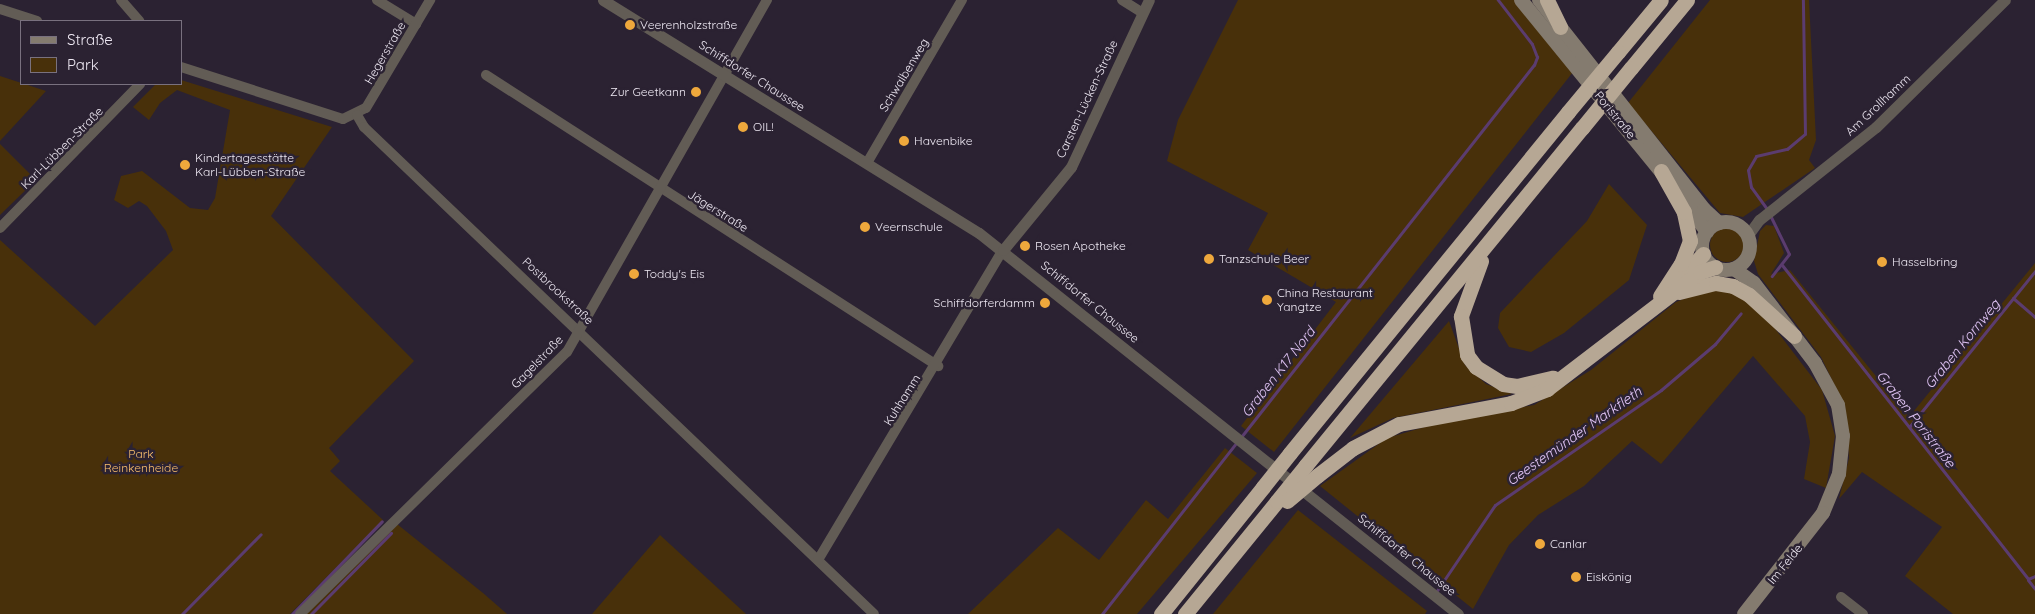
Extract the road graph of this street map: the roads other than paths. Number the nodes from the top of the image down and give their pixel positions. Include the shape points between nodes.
1 (121, 0) edge
2 (377, 0) edge
3 (430, 0) edge
4 (603, 0) edge
5 (767, 0) edge
6 (962, 0) edge
7 (1122, 0) edge
8 (1149, 0) edge
9 (1521, 0) edge
10 (1540, 0) edge
11 (1547, 0) edge
12 (1660, 0) edge
13 (1687, 0) edge
14 (2005, 0) edge
15 (0, 9) edge
16 (1143, 13) junction
17 (34, 20) edge
18 (137, 20) edge
19 (416, 24) junction
20 (1560, 27) junction
21 (182, 67) edge
22 (486, 75) dead end
23 (724, 75) junction
24 (139, 85) edge
25 (357, 115) junction
26 (866, 163) junction
27 (1661, 171) junction
28 (659, 188) junction
29 (1719, 223) junction
30 (0, 228) edge
31 (1745, 231) junction
32 (1707, 232) junction
33 (1496, 234) junction
34 (1003, 250) junction
35 (1704, 254) junction
36 (1740, 265) junction
37 (1714, 267) junction
38 (1665, 295) junction
39 (581, 330) junction
40 (1794, 336) junction
41 (938, 366) junction
42 (1312, 470) junction
43 (818, 560) junction
44 (1841, 597) dead end
45 (300, 614) edge
46 (874, 614) edge
47 (1160, 614) edge
48 (1186, 614) edge
49 (1458, 614) edge
50 (1744, 614) edge
51 (1862, 614) edge

1 - 18 street
2 - 19 street
3 - 19 street, Hegerstraße
4 - 23 street, Schiffdorfer Chaussee
5 - 23 street
6 - 26 street, Schwalbenweg
7 - 16 street
8 - 16 street, Carsten-Lücken-Straße
9 - 27 main road, Poristraße
10 - 20 main road, Poristraße
11 - 20 highway
12 - 47 highway, bridge
13 - 33 highway, bridge
14 - 31 street, Am Grollhamm via 1876,127
15 - 17 street
16 - 34 street, Carsten-Lücken-Straße via 1071,167
19 - 25 street, Hegerstraße via 375,96
20 - 29 main road, Poristraße via 1704,209
21 - 25 street via 338,118
22 - 28 street, Jägerstraße
23 - 26 street, Schiffdorfer Chaussee
23 - 28 street, Gagelstraße
24 - 30 street, Karl-Lübben-Straße
25 - 39 street, Postbrookstraße via 364,127
26 - 34 street, Schiffdorfer Chaussee
27 - 32 main road, Poristraße
27 - 38 highway via 1684,212 1690,241
28 - 39 street, Gagelstraße
28 - 41 street, Jägerstraße
29 - 31 main road
29 - 32 main road
31 - 36 main road via 1750,248
32 - 35 main road
33 - 38 highway via 1473,276 1460,329 1467,355 1476,367 1503,384 1517,386 1555,377
33 - 42 highway
34 - 41 street, Kuhhamm
34 - 49 street, Schiffdorfer Chaussee
35 - 37 main road
35 - 38 highway
36 - 37 main road
36 - 40 main road
37 - 38 highway
38 - 40 highway via 1716,283 1733,286 1755,300
38 - 42 highway via 1547,389 1511,404 1399,424
39 - 43 street, Postbrookstraße
39 - 45 street, Gagelstraße via 567,352
40 - 50 main road, Im Felde via 1832,389 1841,419 1843,455 1824,513
41 - 43 street, Kuhhamm
42 - 48 highway, bridge via 1231,558
43 - 46 street, Postbrookstraße
44 - 51 street

